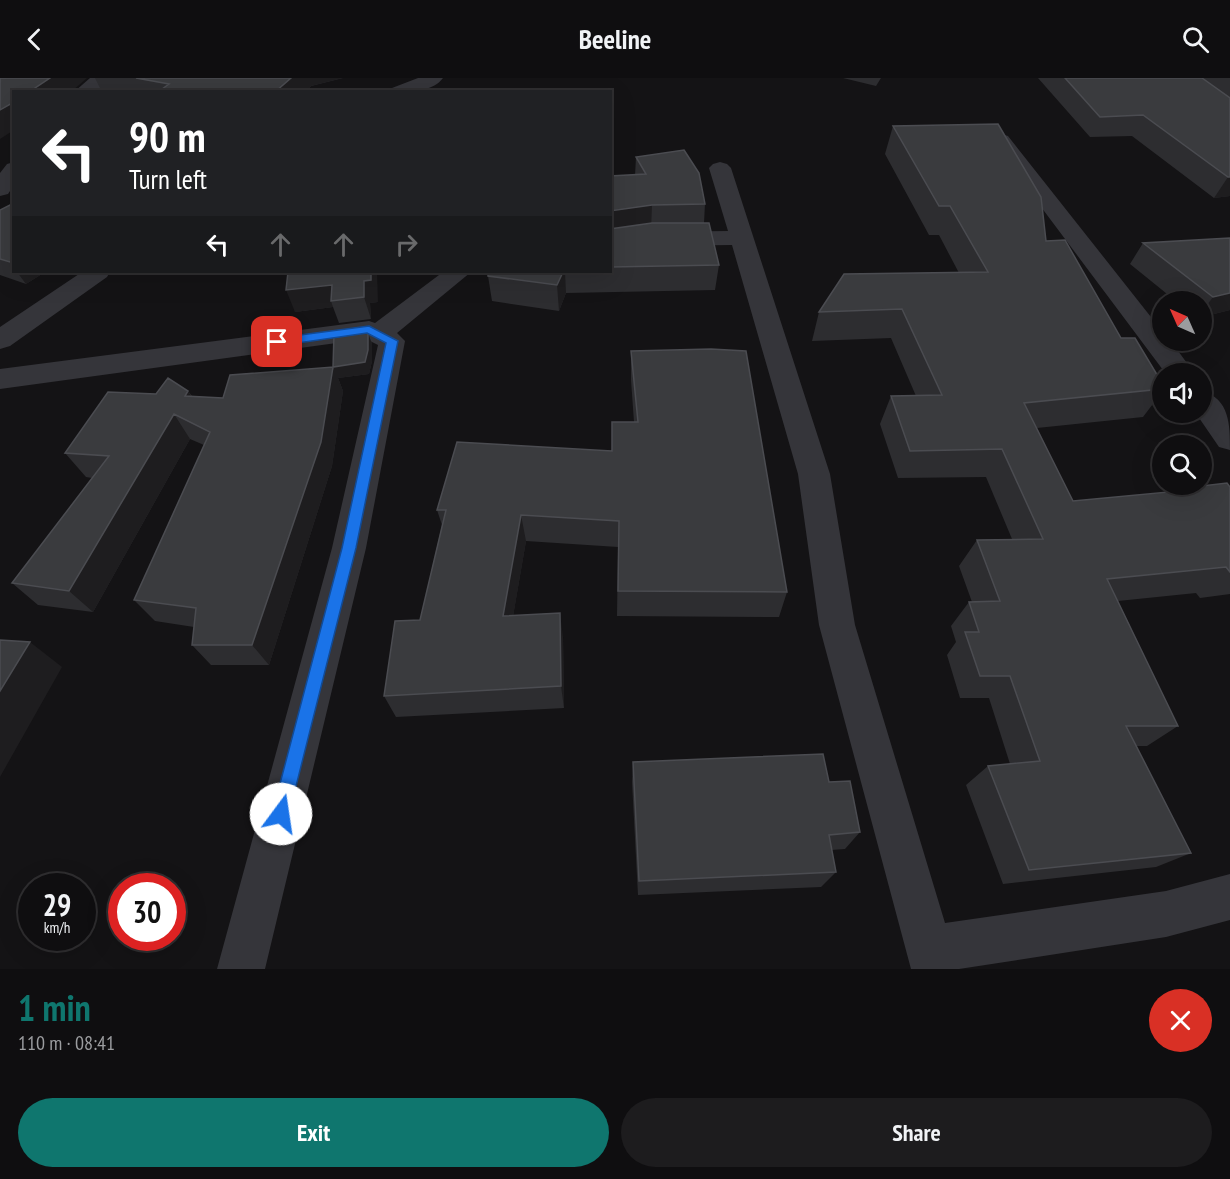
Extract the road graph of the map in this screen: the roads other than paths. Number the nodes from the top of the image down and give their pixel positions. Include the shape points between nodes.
1 (102, 78) edge
2 (434, 78) edge
3 (86, 90) edge
4 (404, 90) edge
5 (994, 131) edge
6 (720, 168) dead end
7 (12, 171) edge
8 (0, 189) edge
9 (740, 238) junction
10 (612, 245) edge
11 (97, 273) edge
12 (458, 273) edge
13 (380, 333) junction
14 (0, 340) edge
15 (1172, 363) edge
16 (0, 379) edge
17 (1212, 412) edge
18 (1227, 429) edge
19 (1230, 897) edge
20 (932, 959) edge
21 (241, 969) edge

1 - 3 street
2 - 4 street
5 - 15 street
6 - 9 street
7 - 8 street
9 - 10 street via 651,239
9 - 20 street via 814,474 837,625
11 - 14 street
12 - 13 street
13 - 16 street via 369,330
13 - 21 street via 392,341 349,548
17 - 18 street
19 - 20 street via 1166,914

